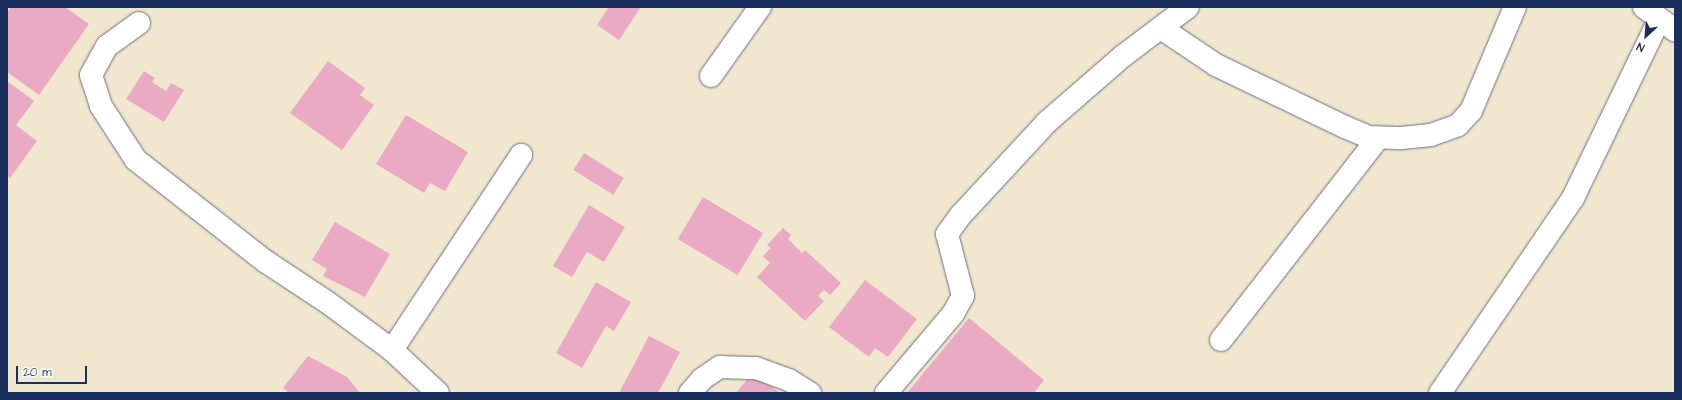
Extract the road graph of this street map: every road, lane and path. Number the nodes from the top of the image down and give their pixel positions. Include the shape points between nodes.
1 (760, 7) edge
2 (1188, 7) edge
3 (1515, 7) edge
4 (1659, 19) edge
5 (139, 23) dead end
6 (1161, 28) junction
7 (710, 76) dead end
8 (1378, 138) junction
9 (521, 155) dead end
10 (1221, 340) dead end
11 (392, 350) junction
12 (438, 393) edge
13 (690, 393) edge
14 (810, 393) edge
15 (886, 393) edge
16 (1440, 393) edge

1 - 7 street
2 - 6 street
3 - 8 street via 1472,111 1458,125 1431,135
4 - 16 street via 1573,198
5 - 11 street via 107,46 91,75 101,106 136,160 265,261 327,302
6 - 8 street via 1216,65 1345,127
6 - 15 street via 1123,56 1047,122 960,215 947,234 964,296 953,314
8 - 10 street
9 - 11 street
11 - 12 street
13 - 14 street via 702,379 720,367 756,368 789,380

